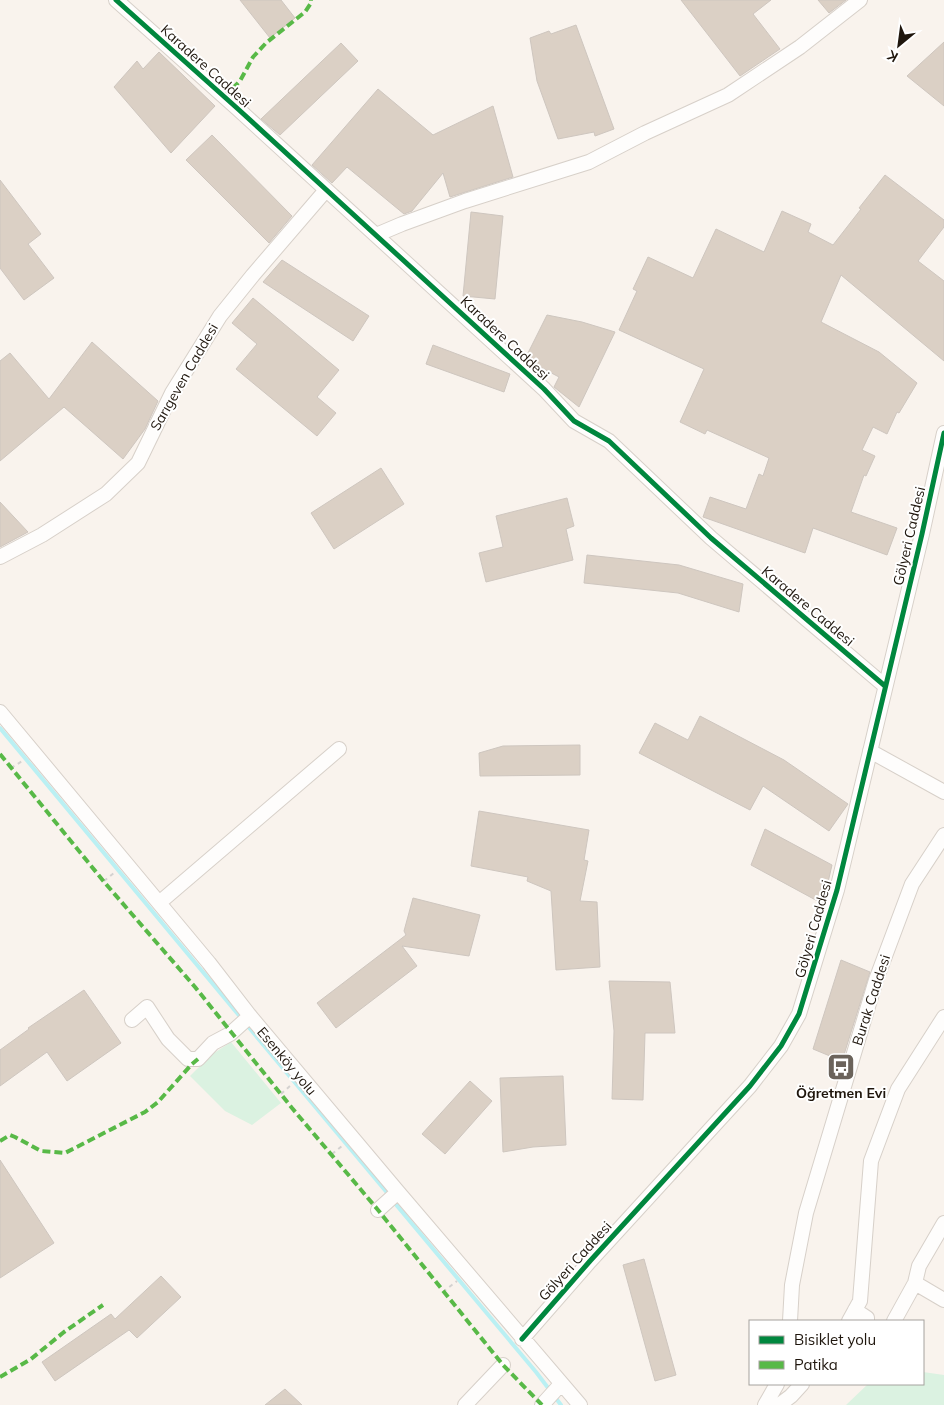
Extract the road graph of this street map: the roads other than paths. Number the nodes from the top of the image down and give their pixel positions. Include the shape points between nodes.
1 (116, 0) edge
2 (860, 0) edge
3 (326, 190) junction
4 (376, 235) junction
5 (944, 433) edge
6 (0, 557) edge
7 (885, 686) junction
8 (0, 712) edge
9 (339, 749) dead end
10 (870, 751) junction
11 (944, 792) edge
12 (944, 835) edge
13 (159, 903) junction
14 (944, 1016) edge
15 (132, 1020) dead end
16 (246, 1020) junction
17 (944, 1223) edge
18 (915, 1282) junction
19 (944, 1300) edge
20 (852, 1316) edge
21 (790, 1320) edge
22 (867, 1320) edge
23 (895, 1320) edge
24 (522, 1338) junction
25 (502, 1365) dead end
26 (776, 1385) edge
27 (801, 1385) edge
28 (552, 1394) edge
29 (466, 1405) edge
30 (580, 1405) edge
31 (765, 1405) edge
32 (779, 1405) edge

1 - 3 street, Karadere Caddesi
2 - 4 street via 800,47 728,95 589,162 465,201
3 - 4 street, Karadere Caddesi
3 - 6 street, Sarıgeven Caddesi via 220,316 172,393 138,463 106,494 42,535
4 - 7 street, Karadere Caddesi via 544,389 574,422 609,441 711,538
5 - 7 street, Gölyeri Caddesi
7 - 10 street, Gölyeri Caddesi
8 - 13 street, Esenköy yolu
9 - 13 street
10 - 11 street
10 - 24 street, Gölyeri Caddesi via 837,890 814,968 799,1014 781,1046 750,1086
12 - 21 street, Burak Caddesi via 912,884 876,980 806,1213 792,1285
13 - 16 street, Esenköy yolu via 209,963
14 - 20 street via 898,1088 871,1161 860,1301
15 - 16 street via 147,1007 168,1039 188,1059 198,1059 213,1043
16 - 24 street, Esenköy yolu via 389,1200
17 - 18 street via 919,1266
18 - 19 street
18 - 23 street
20 - 22 street
24 - 28 street, Esenköy yolu
25 - 29 street
26 - 31 street
27 - 32 street
28 - 30 street, Esenköy yolu

